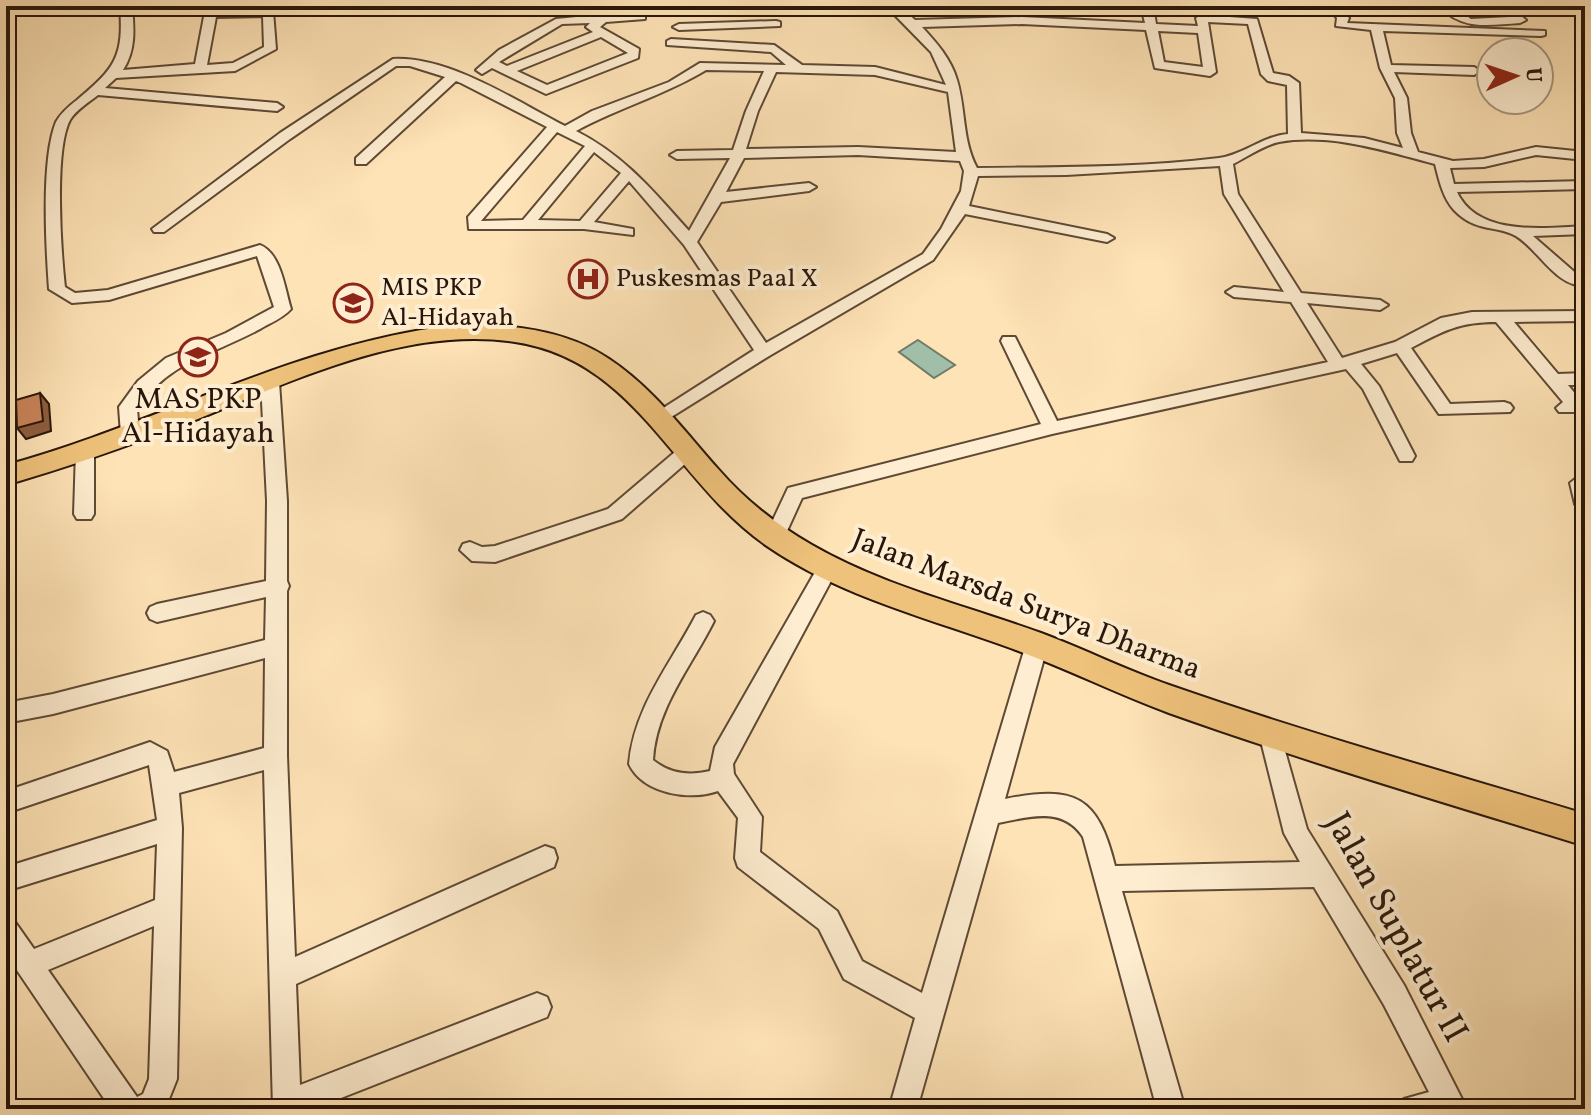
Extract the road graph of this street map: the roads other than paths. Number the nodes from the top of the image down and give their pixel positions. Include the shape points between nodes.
1 (126, 6) edge
2 (703, 6) edge
3 (892, 6) edge
4 (1147, 6) edge
5 (1252, 6) edge
6 (1333, 6) edge
7 (1445, 6) edge
8 (1502, 6) edge
9 (210, 10) edge
10 (773, 10) dead end
11 (645, 12) edge
12 (606, 17) junction
13 (574, 18) junction
14 (1202, 18) edge
15 (1253, 21) junction
16 (776, 24) junction
17 (913, 24) junction
18 (1464, 24) junction
19 (679, 27) dead end
20 (1151, 27) junction
21 (1376, 27) junction
22 (597, 30) junction
23 (1541, 33) dead end
24 (528, 39) junction
25 (671, 43) dead end
26 (774, 49) junction
27 (548, 52) junction
28 (494, 64) junction
29 (772, 68) junction
30 (1386, 68) junction
31 (196, 69) junction
32 (799, 69) junction
33 (507, 70) junction
34 (1474, 71) dead end
35 (117, 74) junction
36 (459, 78) junction
37 (953, 90) junction
38 (94, 91) junction
39 (277, 107) dead end
40 (558, 130) junction
41 (1295, 136) junction
42 (593, 145) junction
43 (1412, 153) junction
44 (677, 155) dead end
45 (738, 155) junction
46 (1585, 156) edge
47 (361, 161) dead end
48 (1226, 162) junction
49 (1441, 163) junction
50 (968, 164) junction
51 (629, 172) junction
52 (1585, 185) edge
53 (809, 187) dead end
54 (1450, 188) junction
55 (715, 198) junction
56 (958, 208) junction
57 (527, 224) junction
58 (584, 225) junction
59 (159, 229) dead end
60 (1585, 230) edge
61 (628, 232) dead end
62 (1521, 233) junction
63 (1107, 238) dead end
64 (690, 242) junction
65 (1585, 281) edge
66 (1234, 292) dead end
67 (1299, 299) junction
68 (1380, 305) dead end
69 (1499, 315) junction
70 (1585, 316) edge
71 (1009, 341) dead end
72 (1401, 346) junction
73 (763, 352) junction
74 (1344, 364) junction
75 (1585, 379) edge
76 (1554, 380) junction
77 (270, 382) junction
78 (1504, 408) dead end
79 (1565, 408) dead end
80 (660, 418) junction
81 (1052, 428) junction
82 (130, 434) junction
83 (85, 451) junction
84 (688, 451) junction
85 (1406, 456) dead end
86 (6, 475) edge
87 (1579, 483) dead end
88 (1585, 504) edge
89 (84, 514) dead end
90 (775, 537) junction
91 (470, 550) dead end
92 (829, 566) junction
93 (279, 586) junction
94 (157, 613) dead end
95 (703, 621) dead end
96 (1037, 644) junction
97 (276, 646) junction
98 (6, 713) edge
99 (1270, 733) junction
100 (275, 756) junction
101 (722, 778) junction
102 (166, 785) junction
103 (6, 802) edge
104 (991, 813) junction
105 (170, 828) junction
106 (1585, 830) edge
107 (545, 858) dead end
108 (1323, 874) junction
109 (6, 879) edge
110 (1106, 879) junction
111 (166, 908) junction
112 (6, 931) edge
113 (30, 964) junction
114 (283, 976) junction
115 (537, 1007) dead end
116 (929, 1011) junction
117 (1451, 1106) edge
118 (287, 1107) edge
119 (128, 1109) edge
120 (142, 1109) edge
121 (903, 1109) edge
122 (1171, 1109) edge
123 (1414, 1109) edge

1 - 35 street via 128,44
2 - 11 street
3 - 17 street
4 - 20 street
5 - 15 street
6 - 21 street via 1343,18 1341,25
7 - 18 street
8 - 18 street via 1520,20
9 - 31 street via 203,63
9 - 31 street via 269,13 270,49 235,67
10 - 16 street
11 - 12 street
12 - 13 street
12 - 22 street
13 - 22 street
13 - 24 street
14 - 15 street
14 - 20 street
14 - 20 street via 1212,70 1206,73 1159,65
15 - 41 street via 1267,74 1293,83
16 - 19 street
16 - 26 street
17 - 20 street via 965,20
17 - 37 street via 945,64
18 - 21 street
18 - 23 street
21 - 30 street
22 - 27 street
22 - 33 street via 634,55 550,89
24 - 27 street
24 - 28 street
25 - 26 street
26 - 32 street
27 - 33 street
28 - 33 street
28 - 36 street
29 - 32 street
29 - 40 street via 704,66 673,85
29 - 45 street
30 - 34 street
30 - 43 street via 1401,98
31 - 35 street
32 - 37 street via 875,71
35 - 38 street
36 - 40 street
36 - 47 street
36 - 59 street via 411,62 393,63 324,112 239,187 197,199
37 - 50 street
38 - 39 street
38 - 82 street via 60,129 54,231 57,289 72,298 109,295 260,250 283,309 158,372 128,407
40 - 42 street
40 - 57 street via 473,220 481,227
41 - 43 street via 1331,137
41 - 48 street via 1263,142
42 - 51 street
42 - 57 street
43 - 49 street
44 - 45 street
45 - 50 street via 858,151
45 - 55 street
46 - 49 street via 1536,151 1484,163
48 - 50 street via 1066,171
48 - 67 street via 1231,194
49 - 54 street
50 - 56 street via 967,192
51 - 58 street
51 - 64 street
52 - 54 street
53 - 55 street
54 - 62 street via 1466,213
55 - 64 street
56 - 63 street
56 - 73 street via 942,242 928,257
57 - 58 street
58 - 61 street
60 - 62 street
62 - 65 street via 1575,281
64 - 73 street
66 - 67 street
67 - 68 street
67 - 74 street
69 - 70 street
69 - 72 street via 1447,322
69 - 76 street
71 - 81 street
72 - 74 street
72 - 78 street via 1445,410
73 - 80 street
74 - 81 street
74 - 85 street via 1370,386
75 - 76 street
76 - 79 street via 1576,406
77 - 80 highway, Jalan Marsda Surya Dharma via 405,339 514,334 579,350 609,368
77 - 82 highway, Jalan Marsda Surya Dharma
77 - 93 street
80 - 84 highway, Jalan Marsda Surya Dharma
81 - 90 street via 795,493
82 - 83 highway, Jalan Marsda Surya Dharma
83 - 86 highway, Jalan Marsda Surya Dharma
83 - 89 street
84 - 90 highway, Jalan Marsda Surya Dharma via 742,512
84 - 91 street via 615,514 495,554
87 - 88 street
90 - 92 highway, Jalan Marsda Surya Dharma
92 - 96 highway, Jalan Marsda Surya Dharma via 883,592
92 - 101 street via 723,754
93 - 94 street
93 - 97 street
95 - 101 street via 654,704 641,764 663,781 707,785
96 - 99 highway, Jalan Marsda Surya Dharma via 1108,676
96 - 104 street
97 - 98 street
97 - 100 street
99 - 106 highway, Jalan Marsda Surya Dharma
99 - 108 street, Jalan Suplatur II via 1296,833
100 - 102 street
100 - 114 street
101 - 116 street via 750,817 747,858 828,920 853,970
102 - 103 street via 159,759 150,753
102 - 105 street
104 - 110 street via 1037,804 1068,807 1082,815 1092,829
104 - 116 street
105 - 109 street
105 - 111 street
107 - 114 street
108 - 110 street
108 - 117 street, Jalan Suplatur II
110 - 122 street
111 - 113 street
111 - 120 street via 163,1079 153,1104
112 - 113 street
113 - 119 street
114 - 118 street
115 - 118 street
116 - 121 street
117 - 123 street

